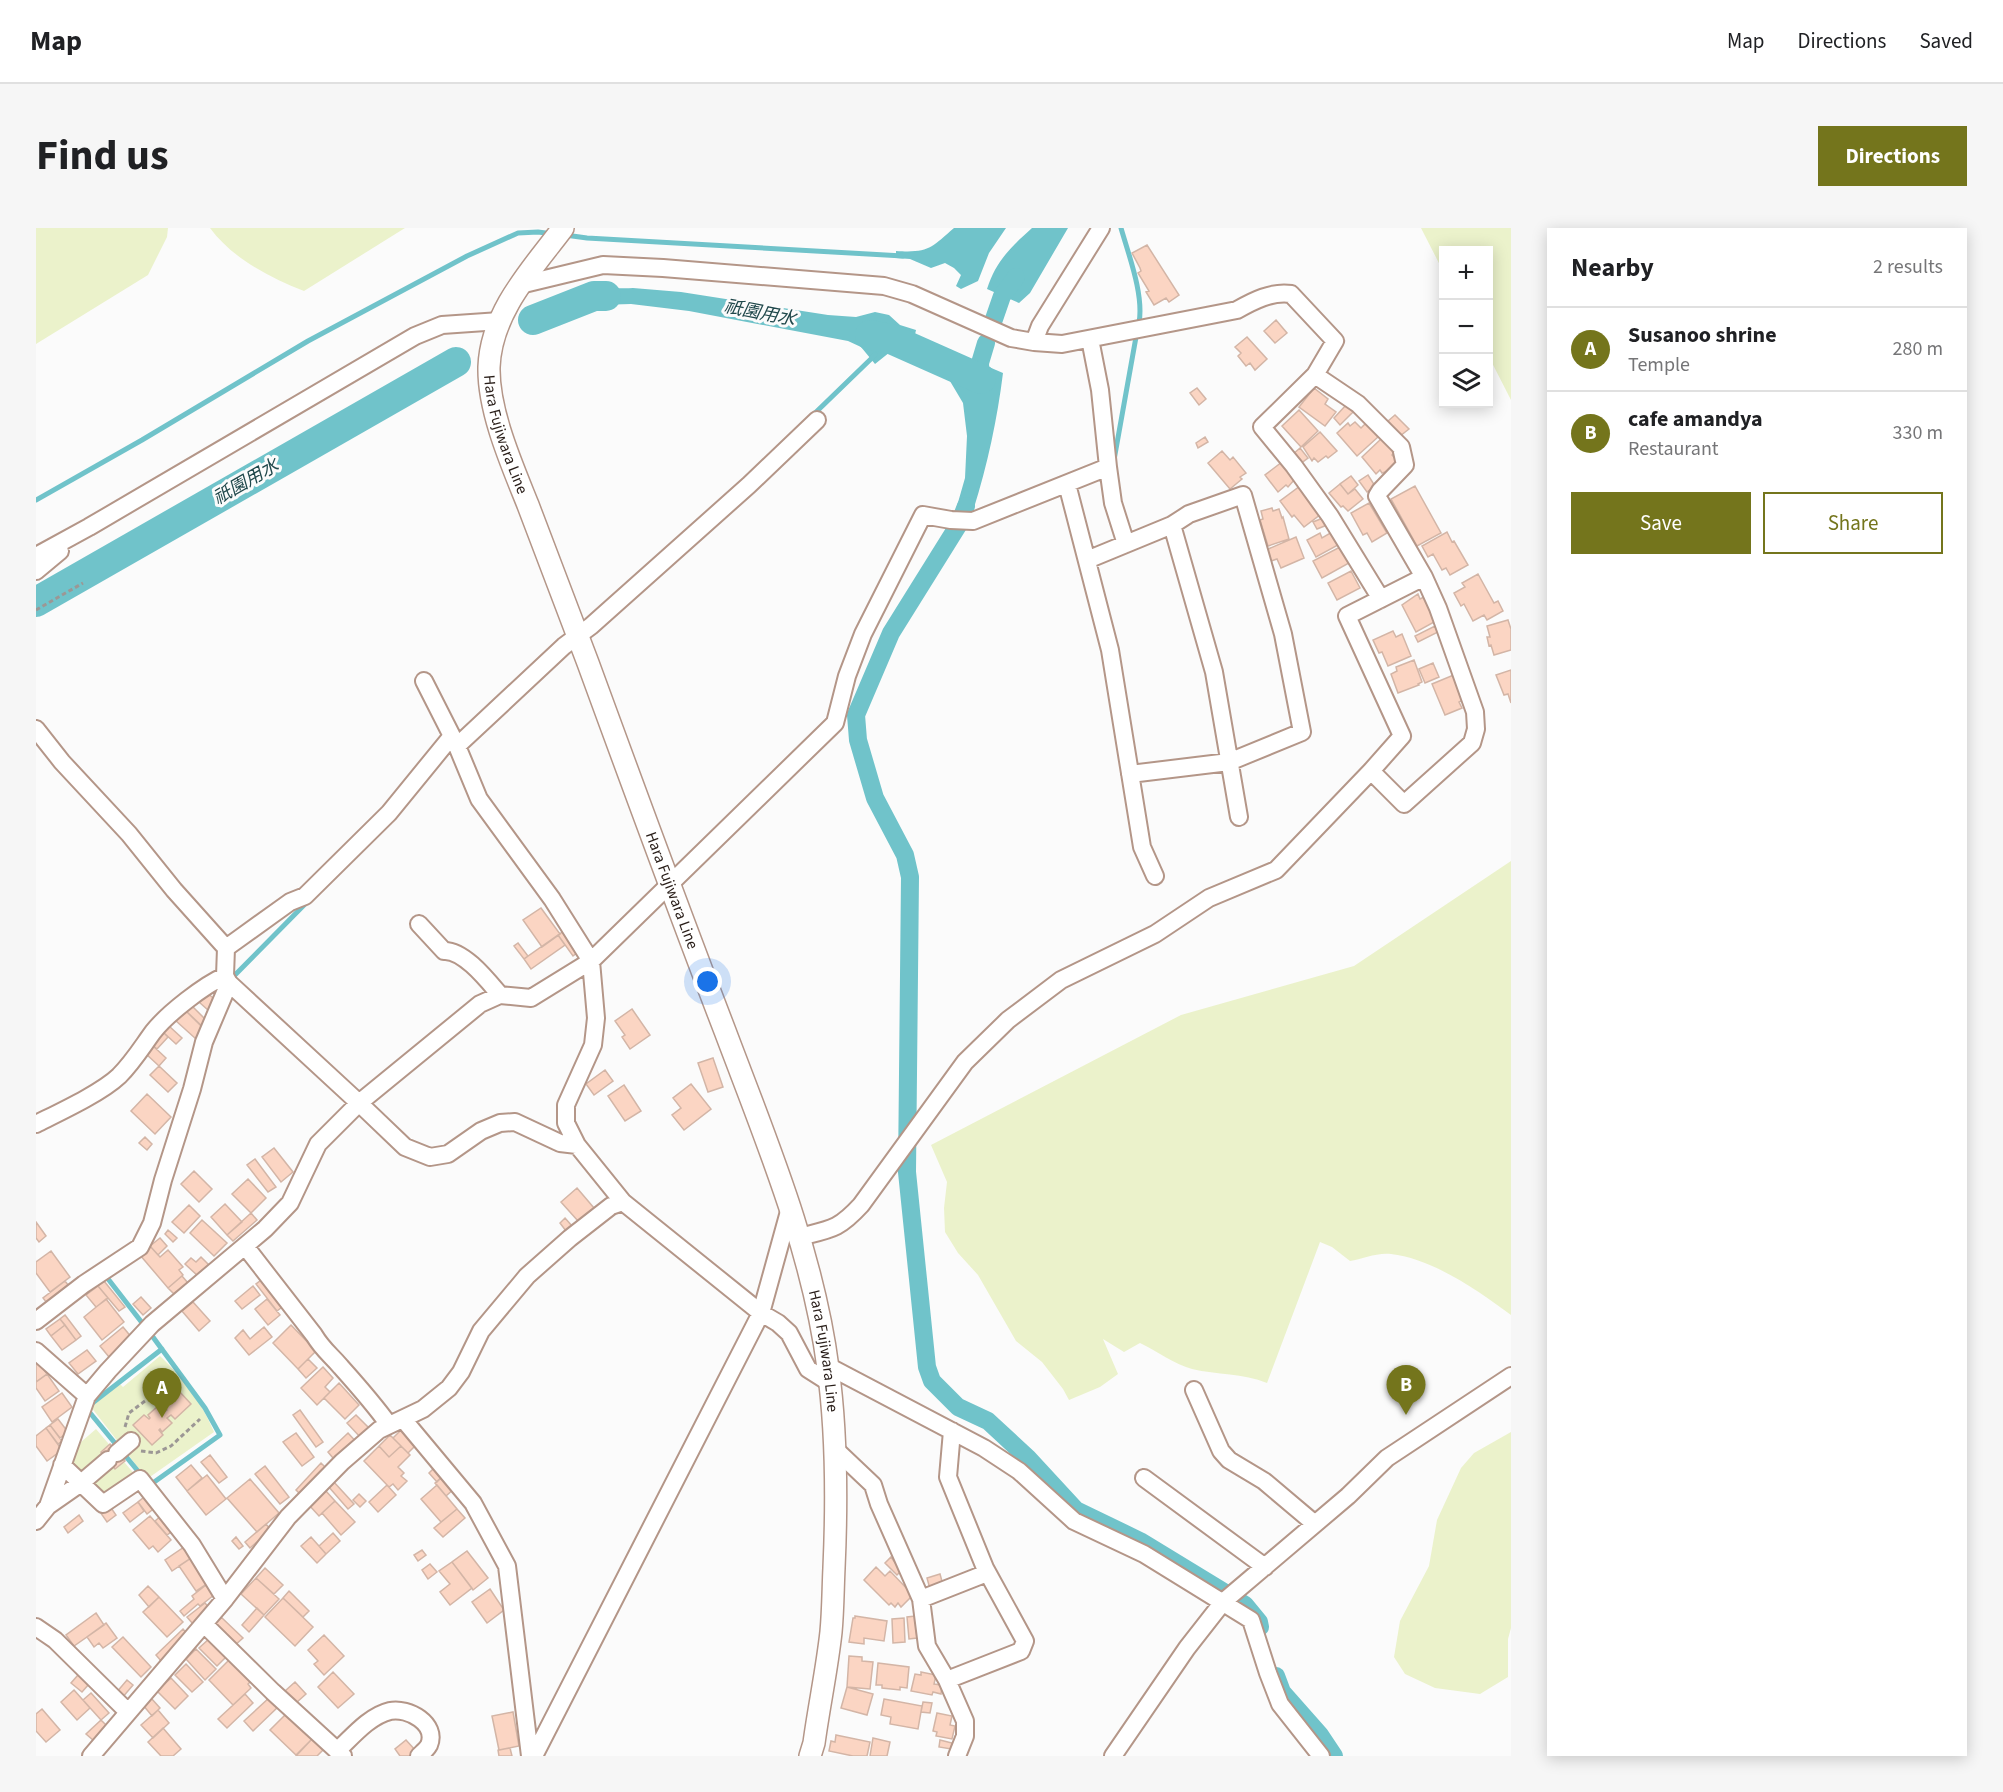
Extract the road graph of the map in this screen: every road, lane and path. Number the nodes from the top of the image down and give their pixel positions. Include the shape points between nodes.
1 (1101, 228) edge
2 (557, 235) edge
3 (520, 285) junction
4 (500, 321) junction
5 (1090, 339) junction
6 (1034, 342) junction
7 (1316, 375) junction
8 (818, 420) dead end
9 (1108, 467) junction
10 (1067, 484) junction
11 (1172, 525) junction
12 (89, 527) junction
13 (61, 543) junction
14 (1126, 544) junction
15 (36, 547) edge
16 (36, 556) edge
17 (1087, 560) junction
18 (36, 571) edge
19 (1424, 577) junction
20 (83, 583) dead end
21 (1381, 599) junction
22 (36, 610) edge
23 (578, 636) junction
24 (424, 681) dead end
25 (36, 729) edge
26 (454, 741) junction
27 (1229, 762) junction
28 (1371, 771) junction
29 (1130, 774) junction
30 (1239, 817) dead end
31 (1155, 876) dead end
32 (669, 883) junction
33 (419, 924) dead end
34 (226, 948) junction
35 (591, 961) junction
36 (227, 979) junction
37 (500, 995) junction
38 (359, 1103) junction
39 (36, 1124) edge
40 (577, 1145) junction
41 (623, 1202) junction
42 (790, 1208) junction
43 (799, 1237) junction
44 (245, 1246) junction
45 (761, 1313) junction
46 (36, 1321) edge
47 (36, 1352) edge
48 (829, 1374) junction
49 (1511, 1376) edge
50 (169, 1383) dead end
51 (1194, 1390) dead end
52 (87, 1396) junction
53 (200, 1419) dead end
54 (396, 1422) junction
55 (952, 1431) junction
56 (835, 1449) junction
57 (119, 1451) junction
58 (62, 1465) junction
59 (1144, 1478) dead end
60 (81, 1483) junction
61 (48, 1506) junction
62 (36, 1521) edge
63 (1315, 1524) junction
64 (1265, 1566) junction
65 (987, 1573) junction
66 (225, 1599) junction
67 (921, 1599) junction
68 (1223, 1602) junction
69 (204, 1624) junction
70 (36, 1627) edge
71 (947, 1680) junction
72 (128, 1712) junction
73 (340, 1753) edge
74 (91, 1756) edge
75 (419, 1756) edge
76 (532, 1756) edge
77 (810, 1756) edge
78 (957, 1756) edge
79 (1114, 1756) edge
80 (1321, 1756) edge

1 - 6 street
2 - 3 main road, Hara Fujiwara Line
3 - 4 main road, Hara Fujiwara Line
3 - 6 street via 603,265 884,286 912,294 1011,338
4 - 12 street via 442,325 415,336
4 - 23 main road, Hara Fujiwara Line via 489,367 494,407 505,448
5 - 6 street via 1062,344
5 - 7 street via 1237,310 1282,292 1291,294 1335,341
5 - 9 street
7 - 19 street via 1358,404 1401,447 1405,465 1377,496
7 - 21 street via 1262,427 1330,516
8 - 23 street
9 - 10 street
9 - 14 street via 1113,503
10 - 17 street
10 - 32 street via 973,522 924,515 863,634 835,723
11 - 14 street
11 - 27 street via 1214,672
11 - 27 street via 1189,514 1243,495 1283,634 1302,732
12 - 13 street
12 - 18 street
13 - 15 street
13 - 16 street
14 - 17 street
17 - 29 street via 1110,650
19 - 21 street
19 - 28 street via 1455,652 1475,712 1476,729 1472,743 1404,804
20 - 22 path
21 - 28 street via 1347,616 1402,736
23 - 26 street
23 - 32 main road, Hara Fujiwara Line
24 - 26 street
25 - 34 street
26 - 34 street via 389,813 305,896 290,902
26 - 35 street via 479,799 552,899
27 - 29 street
27 - 30 street
28 - 43 street via 1276,870 1209,898 1155,933 1061,980 1008,1020 965,1062 861,1205 835,1228
29 - 31 street via 1142,847
32 - 35 street
32 - 42 main road, Hara Fujiwara Line
33 - 37 street via 444,951 451,951 478,970
34 - 36 street
35 - 37 street via 531,998
35 - 40 street via 596,1018 593,1045 566,1105 566,1123
36 - 38 street
36 - 39 street via 202,988 163,1021 118,1077
36 - 46 street via 204,1042 152,1224 140,1247
37 - 38 street via 480,1004
38 - 40 street via 405,1148 430,1157 448,1154 500,1123 515,1122 560,1143
38 - 44 street via 318,1144 290,1203
40 - 41 street
41 - 45 street
41 - 54 street via 611,1206 527,1276 481,1331 449,1388 423,1409
42 - 43 main road, Hara Fujiwara Line
42 - 45 street
43 - 48 main road, Hara Fujiwara Line
44 - 52 street via 152,1324
44 - 54 street via 323,1350
45 - 48 street via 789,1333 808,1369
45 - 76 street
47 - 52 street
48 - 55 street
48 - 56 main road, Hara Fujiwara Line
49 - 63 street via 1387,1458
50 - 57 path via 129,1413
51 - 63 street via 1229,1460 1264,1482
52 - 58 street
53 - 57 path via 171,1446 156,1453
54 - 66 street via 379,1430 342,1462 288,1517
54 - 76 street via 473,1503 507,1566
55 - 65 street via 948,1477
55 - 68 street via 1019,1471 1074,1521 1144,1554
56 - 67 street via 873,1485
56 - 77 main road, Hara Fujiwara Line via 831,1630
57 - 60 street
58 - 60 street
58 - 61 street
59 - 64 street
60 - 61 street
60 - 66 street via 103,1504 140,1479 192,1545
61 - 62 street
63 - 64 street
64 - 68 street
65 - 67 street
65 - 71 street via 1025,1641 1021,1651
66 - 69 street
67 - 71 street via 927,1646
68 - 79 street
68 - 80 street via 1251,1620 1280,1704
69 - 72 street
69 - 73 street
70 - 72 street
71 - 78 street via 965,1722 965,1736
72 - 74 street
73 - 75 street via 371,1720 391,1711 411,1714 428,1729 428,1746

